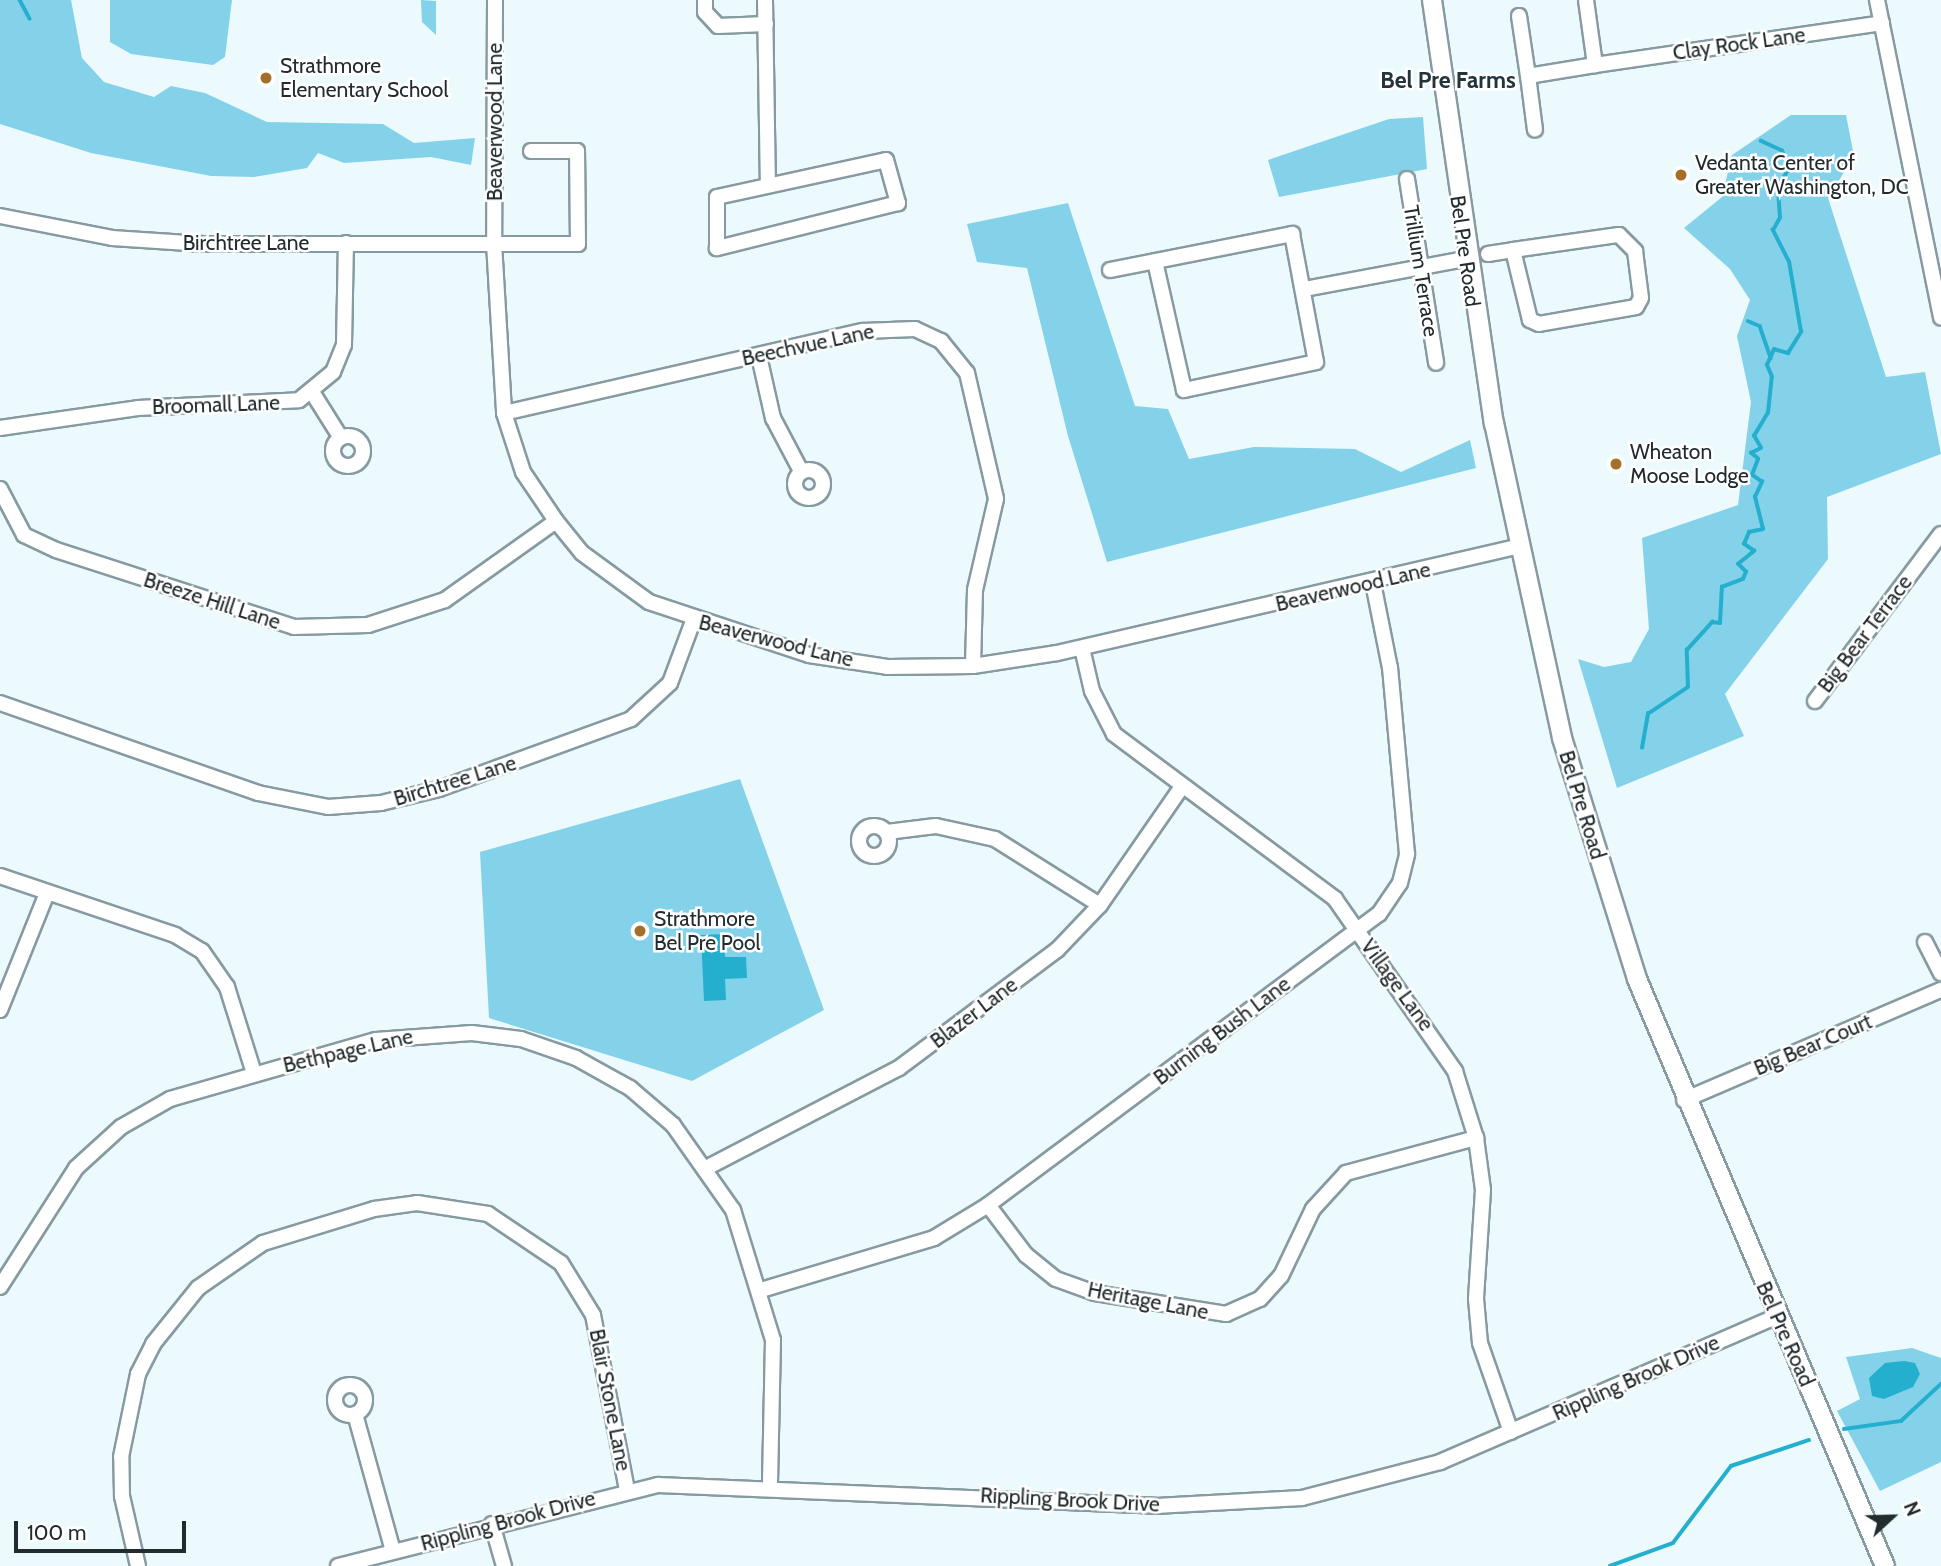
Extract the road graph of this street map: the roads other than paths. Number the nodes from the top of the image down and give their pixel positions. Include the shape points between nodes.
1 (495, 0) edge
2 (705, 0) edge
3 (765, 0) edge
4 (1432, 0) edge
5 (1586, 0) edge
6 (1877, 0) edge
7 (1519, 16) dead end
8 (1882, 23) junction
9 (766, 24) junction
10 (1595, 65) junction
11 (1528, 76) junction
12 (1535, 131) dead end
13 (531, 151) dead end
14 (1407, 179) dead end
15 (768, 183) junction
16 (0, 216) edge
17 (345, 243) junction
18 (494, 243) junction
19 (1513, 250) junction
20 (1488, 254) dead end
21 (1465, 259) junction
22 (1155, 261) junction
23 (1420, 265) junction
24 (1110, 270) dead end
25 (1304, 289) junction
26 (1941, 318) edge
27 (759, 356) junction
28 (1436, 363) dead end
29 (312, 392) junction
30 (503, 412) junction
31 (0, 428) edge
32 (341, 438) dead end
33 (801, 471) dead end
34 (0, 489) edge
35 (556, 521) junction
36 (1941, 534) edge
37 (1519, 546) junction
38 (1373, 583) junction
39 (693, 621) junction
40 (1082, 648) junction
41 (973, 666) junction
42 (1815, 701) dead end
43 (0, 704) edge
44 (1181, 788) junction
45 (887, 832) dead end
46 (0, 876) edge
47 (47, 893) junction
48 (1100, 905) junction
49 (1358, 930) junction
50 (1925, 942) dead end
51 (1941, 973) edge
52 (1941, 990) edge
53 (0, 1010) edge
54 (254, 1073) junction
55 (1684, 1100) junction
56 (1476, 1138) junction
57 (708, 1167) junction
58 (988, 1205) junction
59 (0, 1287) edge
60 (761, 1290) junction
61 (1777, 1316) junction
62 (355, 1414) dead end
63 (1511, 1432) junction
64 (770, 1485) junction
65 (627, 1490) junction
66 (492, 1524) junction
67 (393, 1551) junction
68 (138, 1566) edge
69 (338, 1566) edge
70 (504, 1566) edge
71 (1885, 1566) edge

1 - 18 street, Beaverwood Lane
2 - 9 street via 705,12 718,26
3 - 9 street
4 - 21 main road, Bel Pre Road
5 - 10 street
6 - 8 street
7 - 11 street
8 - 10 street, Clay Rock Lane
8 - 26 street
9 - 15 street
10 - 11 street, Clay Rock Lane
11 - 12 street
13 - 18 street, Beaverwood Lane via 577,151 578,244
14 - 23 street, Trillium Terrace
15 - 15 street via 886,160 901,195 887,209 717,248 718,197
16 - 17 street, Birchtree Lane via 112,238
17 - 18 street, Birchtree Lane
17 - 29 street, Broomall Lane via 344,345 332,372
18 - 30 street, Beaverwood Lane
19 - 19 street via 1619,235 1635,251 1641,298 1628,313 1539,324 1523,311
19 - 20 street
21 - 23 street
21 - 37 main road, Bel Pre Road
22 - 24 street
22 - 25 street via 1284,231 1292,234
22 - 25 street via 1184,390 1316,362
23 - 25 street
23 - 28 street, Trillium Terrace
27 - 30 street, Beechvue Lane
27 - 33 street via 773,418
27 - 41 street, Beechvue Lane via 897,327 928,335 955,354 970,385 996,499 975,590
29 - 31 street, Broomall Lane via 280,404 138,408
29 - 32 street
30 - 35 street, Beaverwood Lane via 523,472
34 - 35 street, Breeze Hill Lane via 24,535 57,550 294,627 368,625 445,600
35 - 39 street, Beaverwood Lane via 619,585
36 - 42 street, Big Bear Terrace
37 - 38 street, Beaverwood Lane
37 - 55 main road, Bel Pre Road via 1562,738 1622,939
38 - 40 street, Beaverwood Lane
38 - 49 street, Burning Bush Lane via 1390,668 1407,854 1391,900
39 - 41 street, Beaverwood Lane via 809,654 887,667
39 - 43 street, Birchtree Lane via 670,683 631,719 447,787 381,803 328,807 258,793
40 - 41 street, Beaverwood Lane
40 - 44 street, Village Lane via 1092,691 1114,734
44 - 48 street, Blazer Lane
44 - 49 street, Village Lane via 1310,874
45 - 48 street via 936,826 995,839
46 - 47 street
47 - 53 street
47 - 54 street via 175,935 202,951 227,987
48 - 57 street, Blazer Lane via 1057,950 899,1068
49 - 56 street, Village Lane via 1455,1071
49 - 58 street, Burning Bush Lane
50 - 51 street
52 - 55 street, Big Bear Court
54 - 57 street, Bethpage Lane via 413,1033 521,1039 576,1058 630,1088
54 - 59 street, Bethpage Lane via 170,1099 94,1149 40,1220
55 - 61 main road, Bel Pre Road
56 - 58 street, Heritage Lane via 1346,1172 1313,1209 1281,1276 1260,1299 1226,1314 1095,1293 1056,1279 1026,1255
56 - 63 street, Village Lane via 1483,1191 1476,1298 1480,1343
57 - 60 street, Bethpage Lane via 733,1210
58 - 60 street, Burning Bush Lane via 933,1238
60 - 64 street, Bethpage Lane via 776,1377
61 - 63 street, Rippling Brook Drive
61 - 71 main road, Bel Pre Road
62 - 67 street
63 - 64 street, Rippling Brook Drive via 1361,1485 1255,1503 1156,1506
64 - 65 street, Rippling Brook Drive
65 - 66 street, Rippling Brook Drive
65 - 68 street, Blair Stone Lane via 593,1315 561,1264 488,1214 417,1203 374,1209 263,1243 198,1288 153,1344 138,1374 121,1457 122,1496
66 - 67 street, Rippling Brook Drive
66 - 70 street
67 - 69 street, Rippling Brook Drive

